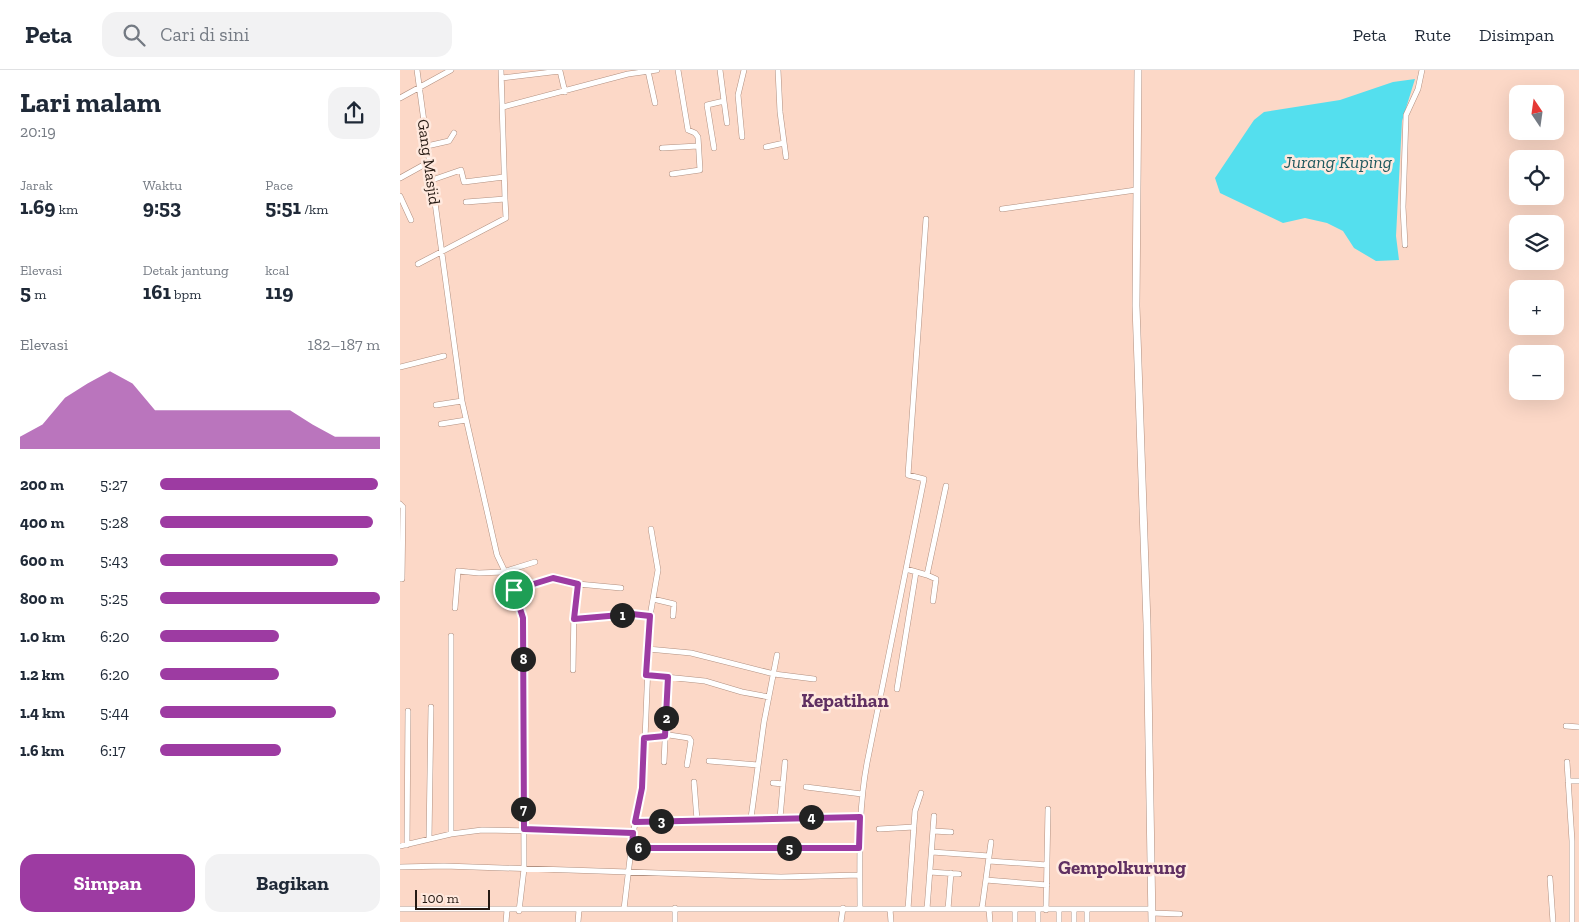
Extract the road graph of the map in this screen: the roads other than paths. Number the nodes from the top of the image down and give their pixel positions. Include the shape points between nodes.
1 (416, 70) edge
2 (451, 70) edge
3 (501, 70) edge
4 (656, 70) edge
5 (678, 70) edge
6 (720, 70) edge
7 (744, 70) edge
8 (778, 70) edge
9 (1138, 70) edge
10 (1422, 70) edge
11 (648, 71) junction
12 (502, 78) junction
13 (419, 87) junction
14 (565, 92) junction
15 (400, 98) edge
16 (724, 102) junction
17 (655, 103) dead end
18 (503, 107) junction
19 (727, 122) dead end
20 (454, 133) dead end
21 (742, 137) dead end
22 (784, 144) junction
23 (427, 146) junction
24 (698, 146) junction
25 (766, 147) dead end
26 (662, 148) dead end
27 (714, 148) dead end
28 (786, 157) dead end
29 (429, 162) junction
30 (672, 174) dead end
31 (504, 177) junction
32 (400, 178) edge
33 (432, 180) junction
34 (1136, 190) junction
35 (400, 196) edge
36 (505, 199) junction
37 (466, 202) dead end
38 (1002, 209) dead end
39 (926, 219) dead end
40 (411, 220) dead end
41 (1405, 245) dead end
42 (441, 254) junction
43 (418, 264) dead end
44 (444, 356) dead end
45 (400, 367) edge
46 (462, 401) junction
47 (436, 405) dead end
48 (466, 420) junction
49 (441, 424) dead end
50 (946, 486) dead end
51 (400, 504) edge
52 (651, 529) dead end
53 (535, 562) dead end
54 (906, 569) junction
55 (503, 572) junction
56 (916, 572) junction
57 (927, 575) junction
58 (400, 579) edge
59 (578, 584) junction
60 (621, 588) dead end
61 (514, 590) junction
62 (653, 599) junction
63 (933, 602) dead end
64 (455, 608) dead end
65 (650, 616) junction
66 (673, 616) dead end
67 (574, 619) junction
68 (451, 636) dead end
69 (648, 649) junction
70 (777, 655) dead end
71 (889, 660) junction
72 (901, 662) junction
73 (573, 670) dead end
74 (774, 674) junction
75 (646, 675) junction
76 (668, 677) junction
77 (814, 679) dead end
78 (897, 689) dead end
79 (769, 697) junction
80 (431, 707) dead end
81 (408, 711) dead end
82 (1566, 726) dead end
83 (1579, 727) edge
84 (665, 736) junction
85 (644, 738) junction
86 (710, 761) dead end
87 (664, 762) dead end
88 (785, 762) dead end
89 (1567, 762) dead end
90 (687, 765) dead end
91 (758, 765) junction
92 (1568, 781) junction
93 (1579, 781) edge
94 (694, 782) dead end
95 (773, 783) dead end
96 (783, 784) junction
97 (806, 787) dead end
98 (921, 793) dead end
99 (862, 794) junction
100 (1048, 809) dead end
101 (934, 816) dead end
102 (860, 817) junction
103 (752, 818) junction
104 (780, 818) junction
105 (697, 820) junction
106 (635, 822) junction
107 (914, 827) junction
108 (524, 829) junction
109 (879, 829) dead end
110 (933, 831) junction
111 (951, 832) dead end
112 (633, 833) junction
113 (451, 834) junction
114 (429, 839) junction
115 (991, 842) dead end
116 (407, 845) junction
117 (400, 846) edge
118 (632, 848) junction
119 (859, 848) junction
120 (932, 852) junction
121 (989, 859) junction
122 (1047, 865) junction
123 (400, 867) edge
124 (524, 869) junction
125 (930, 872) junction
126 (629, 873) junction
127 (951, 874) junction
128 (959, 874) dead end
129 (860, 875) junction
130 (1550, 878) dead end
131 (986, 880) junction
132 (1047, 885) junction
133 (676, 908) junction
134 (843, 908) junction
135 (860, 908) junction
136 (927, 908) junction
137 (982, 908) junction
138 (400, 909) edge
139 (624, 909) junction
140 (890, 909) junction
141 (908, 909) junction
142 (948, 909) junction
143 (989, 909) junction
144 (1074, 909) junction
145 (507, 910) junction
146 (518, 910) junction
147 (579, 910) junction
148 (1015, 910) junction
149 (1038, 910) junction
150 (1046, 910) junction
151 (1059, 910) junction
152 (1087, 910) junction
153 (1152, 911) junction
154 (1180, 914) dead end
155 (506, 922) edge
156 (578, 922) edge
157 (675, 922) edge
158 (841, 922) edge
159 (891, 922) edge
160 (990, 922) edge
161 (1015, 922) edge
162 (1038, 922) edge
163 (1059, 922) edge
164 (1074, 922) edge
165 (1087, 922) edge
166 (1152, 922) edge
167 (1553, 922) edge
168 (1572, 922) edge

1 - 13 street, Gang Masjid
2 - 13 street
3 - 12 street
4 - 11 street
5 - 24 street via 687,129 697,134
6 - 16 street
7 - 21 street via 738,95
8 - 22 street
9 - 34 street
10 - 41 street via 1406,115
11 - 14 street
11 - 17 street
12 - 14 street via 560,71
12 - 18 street
13 - 15 street
13 - 23 street, Gang Masjid
14 - 18 street
16 - 19 street
16 - 27 street via 707,106
18 - 31 street
20 - 23 street via 450,141
22 - 25 street
22 - 28 street
23 - 29 street, Gang Masjid
24 - 26 street
24 - 30 street via 700,171
29 - 32 street
29 - 33 street, Gang Masjid
31 - 33 street via 464,182 460,170
31 - 36 street
33 - 42 street, Gang Masjid
34 - 38 street
34 - 153 street via 1136,330 1147,624
35 - 40 street
36 - 37 street
36 - 42 street via 506,218
39 - 54 street via 908,475 924,479
42 - 43 street
42 - 46 street, Gang Masjid
44 - 45 street
46 - 47 street
46 - 48 street, Gang Masjid
48 - 49 street
48 - 55 street, Gang Masjid
50 - 57 street
51 - 58 street via 403,507
52 - 62 street via 658,566
53 - 55 street
54 - 56 street
54 - 71 street
55 - 61 street, Gang Masjid
55 - 64 street via 458,572
56 - 57 street
56 - 72 street
57 - 63 street via 936,579
59 - 60 street
59 - 61 street via 553,578
59 - 67 street
61 - 108 street, Gang Masjid via 523,618
62 - 65 street
62 - 66 street via 674,604
65 - 67 street via 632,614
65 - 69 street
67 - 73 street
68 - 113 street
69 - 74 street via 703,656
69 - 75 street
70 - 74 street
71 - 72 street
71 - 99 street
72 - 78 street
74 - 77 street
74 - 79 street
75 - 76 street
75 - 85 street
76 - 79 street via 704,681
76 - 84 street
79 - 91 street
80 - 114 street
81 - 116 street
82 - 83 street
84 - 85 street
84 - 87 street
84 - 90 street via 690,739
85 - 106 street via 642,788
86 - 91 street
88 - 96 street
89 - 92 street
91 - 103 street
92 - 93 street
92 - 168 street
94 - 105 street
95 - 96 street
96 - 104 street
97 - 99 street
98 - 107 street
99 - 102 street
100 - 122 street
101 - 110 street
102 - 104 street
102 - 119 street
103 - 104 street
103 - 105 street
105 - 106 street
106 - 112 street
107 - 109 street
107 - 141 street
108 - 112 street
108 - 113 street
108 - 124 street, Gang Masjid
110 - 111 street
110 - 120 street
112 - 118 street
113 - 114 street
114 - 116 street
115 - 121 street
116 - 117 street
118 - 119 street
118 - 126 street
119 - 129 street
120 - 121 street
120 - 125 street
121 - 122 street
121 - 131 street
122 - 132 street
123 - 124 street
124 - 126 street
124 - 146 street, Gang Masjid
125 - 127 street
125 - 136 street
126 - 129 street via 781,877
126 - 139 street
127 - 128 street
127 - 142 street
129 - 135 street
130 - 167 street
131 - 132 street
131 - 137 street
132 - 150 street
133 - 134 street
133 - 139 street
133 - 157 street
134 - 135 street
134 - 158 street
135 - 140 street
136 - 141 street
136 - 142 street
137 - 142 street
137 - 143 street
138 - 145 street
139 - 147 street
140 - 141 street
140 - 159 street
143 - 148 street
143 - 160 street
144 - 151 street
144 - 152 street
144 - 164 street
145 - 146 street
145 - 155 street
146 - 147 street
147 - 156 street
148 - 149 street
148 - 161 street
149 - 150 street
149 - 162 street
150 - 151 street
151 - 163 street
152 - 153 street
152 - 165 street
153 - 154 street
153 - 166 street

